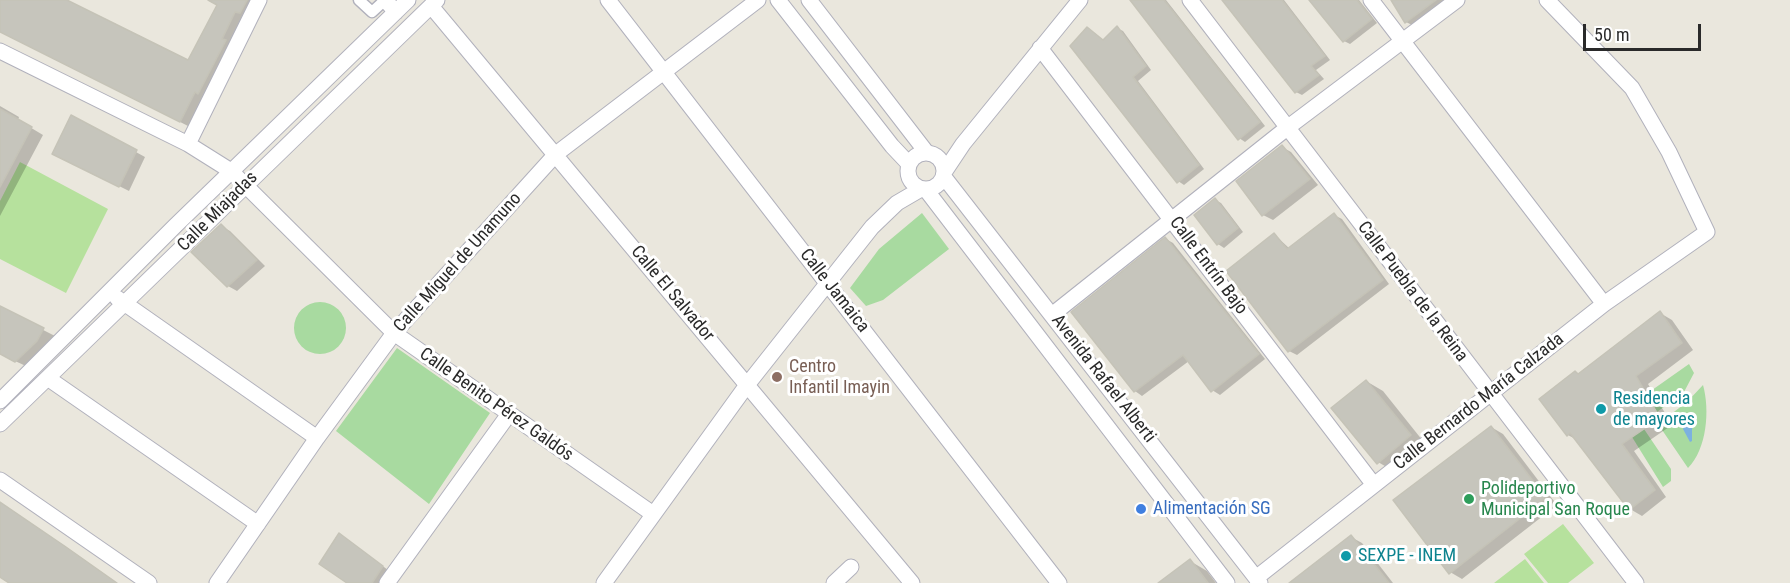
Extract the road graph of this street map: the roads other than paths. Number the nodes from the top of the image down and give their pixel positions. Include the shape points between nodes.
1 (259, 0) edge
2 (359, 0) edge
3 (385, 0) edge
4 (408, 0) edge
5 (608, 0) edge
6 (758, 0) edge
7 (778, 0) edge
8 (809, 0) edge
9 (1080, 0) edge
10 (1190, 0) edge
11 (1371, 0) edge
12 (1456, 0) edge
13 (1547, 0) edge
14 (434, 3) edge
15 (396, 12) junction
16 (1403, 41) junction
17 (1040, 48) junction
18 (0, 51) edge
19 (665, 73) junction
20 (1287, 128) junction
21 (188, 144) junction
22 (963, 144) junction
23 (930, 153) junction
24 (556, 154) junction
25 (909, 168) junction
26 (231, 171) junction
27 (944, 174) junction
28 (246, 183) junction
29 (924, 190) junction
30 (897, 203) junction
31 (1173, 219) junction
32 (828, 284) junction
33 (110, 293) junction
34 (1604, 304) junction
35 (126, 305) junction
36 (1053, 314) junction
37 (394, 333) junction
38 (49, 379) junction
39 (747, 385) junction
40 (1491, 394) junction
41 (0, 401) edge
42 (509, 414) junction
43 (0, 424) edge
44 (317, 438) junction
45 (0, 480) edge
46 (1374, 485) junction
47 (653, 514) junction
48 (258, 524) junction
49 (851, 567) dead end
50 (1258, 581) edge
51 (149, 583) edge
52 (217, 583) edge
53 (387, 583) edge
54 (604, 583) edge
55 (834, 583) edge
56 (912, 583) edge
57 (1059, 583) edge
58 (1227, 583) edge
59 (1636, 583) edge

1 - 21 street
2 - 3 street via 372,12
3 - 15 street
4 - 15 street, Calle Miajadas
5 - 19 street, Calle Jamaica
6 - 19 street, Calle Miguel de Unamuno
7 - 25 street
8 - 23 street
9 - 17 street
10 - 20 street, Calle Puebla de la Reina
11 - 16 street
12 - 16 street
13 - 34 street, Calle Bernardo María Calzada via 1632,88 1669,152 1707,232
14 - 24 street, Calle El Salvador
14 - 28 street, Calle Miajadas
15 - 26 street, Calle Miajadas
16 - 20 street
16 - 34 street
17 - 22 street
17 - 31 street, Calle Entrín Bajo
18 - 21 street, Calle Benito Pérez Galdós
19 - 24 street, Calle Miguel de Unamuno
19 - 32 street, Calle Jamaica
20 - 31 street
20 - 40 street, Calle Puebla de la Reina
21 - 26 street, Calle Benito Pérez Galdós
22 - 23 street
22 - 27 street
23 - 25 street via 920,154
23 - 27 street via 940,159
24 - 37 street, Calle Miguel de Unamuno
24 - 39 street, Calle El Salvador
25 - 29 street via 914,185
25 - 30 street
26 - 28 street, Calle Benito Pérez Galdós
26 - 33 street, Calle Miajadas
27 - 29 street via 940,183
27 - 36 street, Avenida Rafael Alberti
28 - 35 street, Calle Miajadas
28 - 37 street, Calle Benito Pérez Galdós
29 - 30 street
29 - 58 street, Avenida Rafael Alberti
30 - 32 street via 872,227
31 - 36 street
31 - 46 street, Calle Entrín Bajo
32 - 39 street
32 - 57 street, Calle Jamaica
33 - 35 street
33 - 41 street, Calle Miajadas
34 - 40 street, Calle Bernardo María Calzada
35 - 38 street, Calle Miajadas
35 - 44 street
36 - 50 street, Avenida Rafael Alberti
37 - 42 street, Calle Benito Pérez Galdós
37 - 44 street, Calle Miguel de Unamuno
38 - 43 street, Calle Miajadas
38 - 48 street
39 - 47 street
39 - 56 street, Calle El Salvador
40 - 46 street, Calle Bernardo María Calzada
40 - 59 street, Calle Puebla de la Reina
42 - 47 street, Calle Benito Pérez Galdós
42 - 53 street
44 - 48 street, Calle Miguel de Unamuno
45 - 51 street
46 - 50 street, Calle Bernardo María Calzada
47 - 54 street
48 - 52 street, Calle Miguel de Unamuno
49 - 55 street

